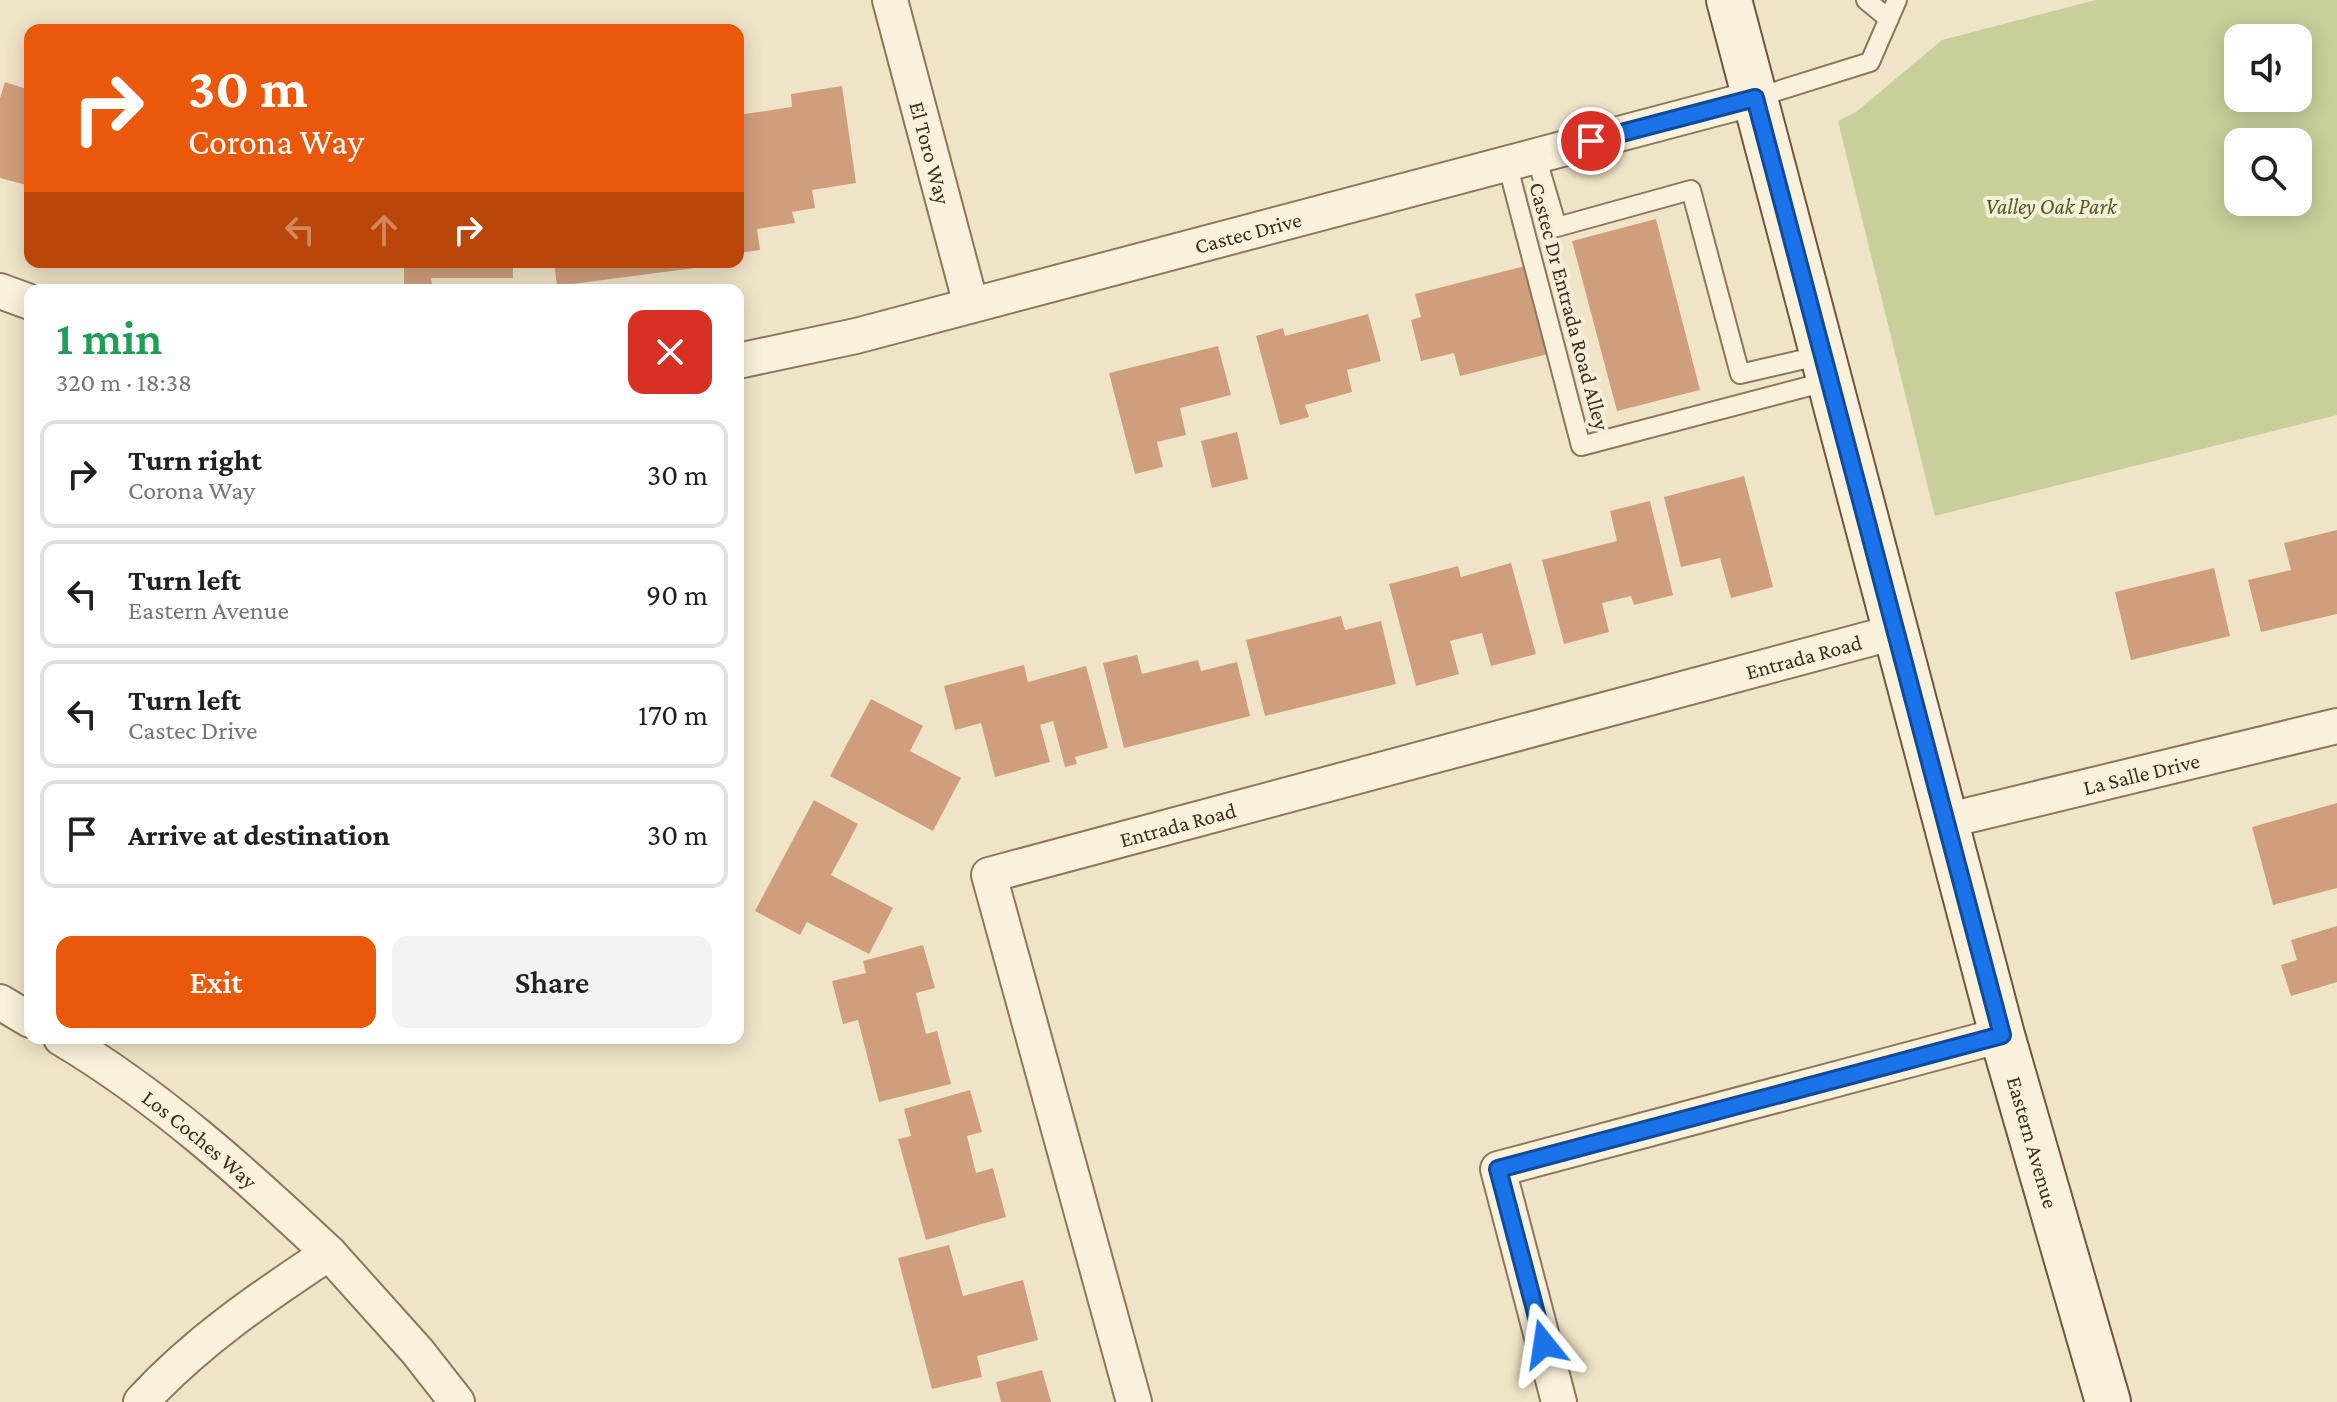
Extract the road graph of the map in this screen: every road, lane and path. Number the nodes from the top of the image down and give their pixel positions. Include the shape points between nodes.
1 (890, 0) edge
2 (1729, 0) edge
3 (1866, 0) edge
4 (1897, 0) edge
5 (1889, 19) junction
6 (1755, 98) junction
7 (1522, 160) junction
8 (0, 291) edge
9 (24, 300) edge
10 (971, 305) junction
11 (744, 360) edge
12 (1826, 368) junction
13 (1895, 632) junction
14 (2337, 726) edge
15 (1945, 821) junction
16 (0, 1002) edge
17 (24, 1016) edge
18 (2002, 1035) junction
19 (70, 1044) edge
20 (329, 1253) junction
21 (141, 1402) edge
22 (457, 1402) edge
23 (1134, 1402) edge
24 (1559, 1402) edge
25 (2108, 1402) edge

1 - 10 street, El Toro Way
2 - 6 main road, Eastern Avenue
3 - 5 lane
4 - 5 lane
5 - 6 lane via 1870,62
6 - 7 street, Castec Drive
6 - 12 main road, Eastern Avenue
7 - 10 street, Castec Drive
7 - 12 lane via 1557,227 1691,190 1740,374
7 - 12 lane, Castec Dr Entrada Road Alley via 1581,446
8 - 9 street
10 - 11 street, Castec Drive
12 - 13 main road, Eastern Avenue
13 - 15 main road, Eastern Avenue
13 - 23 street, Entrada Road via 989,875
14 - 15 street, La Salle Drive
15 - 18 main road, Eastern Avenue
16 - 17 street
18 - 24 street via 1498,1169
18 - 25 main road, Eastern Avenue
19 - 20 street, Los Coches Way via 243,1173
20 - 21 street via 239,1312
20 - 22 street, Los Coches Way

